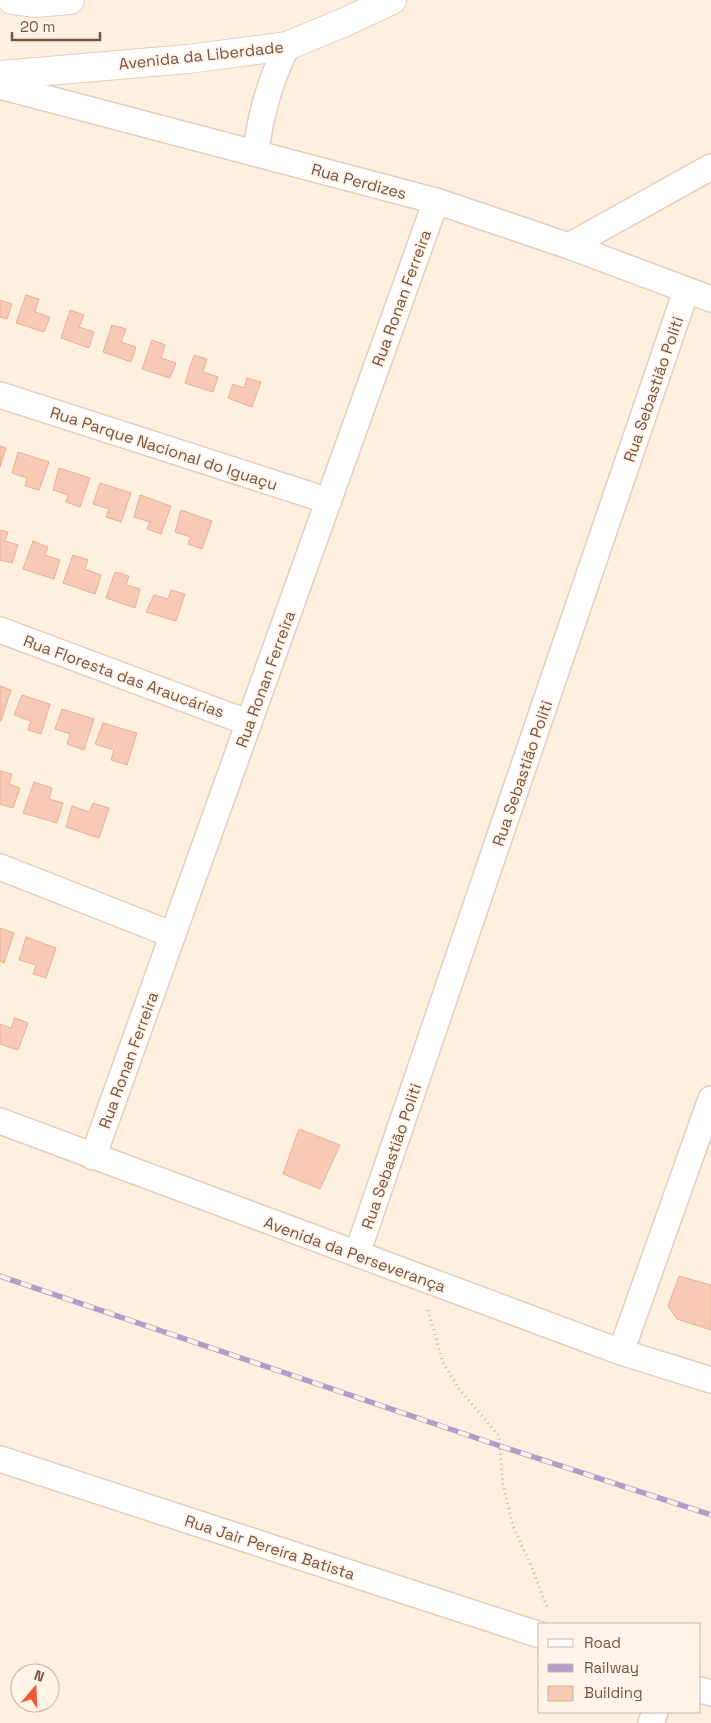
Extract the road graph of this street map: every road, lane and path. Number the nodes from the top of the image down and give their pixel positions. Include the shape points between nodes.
1 (12, 0) edge
2 (70, 0) edge
3 (392, 0) edge
4 (287, 46) junction
5 (0, 75) edge
6 (0, 86) edge
7 (256, 153) junction
8 (711, 167) edge
9 (436, 201) junction
10 (569, 246) junction
11 (686, 291) junction
12 (711, 299) edge
13 (0, 395) edge
14 (329, 501) junction
15 (0, 630) edge
16 (249, 723) junction
17 (0, 866) edge
18 (173, 935) junction
19 (711, 1099) edge
20 (0, 1121) edge
21 (93, 1156) junction
22 (357, 1254) junction
23 (424, 1280) junction
24 (621, 1352) junction
25 (711, 1380) edge
26 (0, 1459) edge
27 (550, 1612) dead end
28 (538, 1633) edge

1 - 2 street via 34,3
3 - 4 street, Avenida da Liberdade
4 - 5 street, Avenida da Liberdade
4 - 7 street via 259,123
6 - 7 street, Rua Perdizes
7 - 9 street, Rua Perdizes
8 - 10 street
9 - 10 street, Rua Perdizes
9 - 14 street, Rua Ronan Ferreira
10 - 11 street, Rua Perdizes
11 - 12 street, Rua Perdizes
11 - 22 street, Rua Sebastião Politi
13 - 14 street, Rua Parque Nacional do Iguaçu
14 - 16 street, Rua Ronan Ferreira
15 - 16 street, Rua Floresta das Araucárias
16 - 18 street, Rua Ronan Ferreira
17 - 18 street
18 - 21 street, Rua Ronan Ferreira
19 - 24 street
20 - 21 street, Avenida da Perseverança
21 - 22 street, Avenida da Perseverança
22 - 23 street, Avenida da Perseverança
23 - 24 street, Avenida da Perseverança
23 - 27 path via 425,1298 442,1363 499,1436 503,1486 513,1526
24 - 25 street, Avenida da Perseverança
26 - 28 street, Rua Jair Pereira Batista

